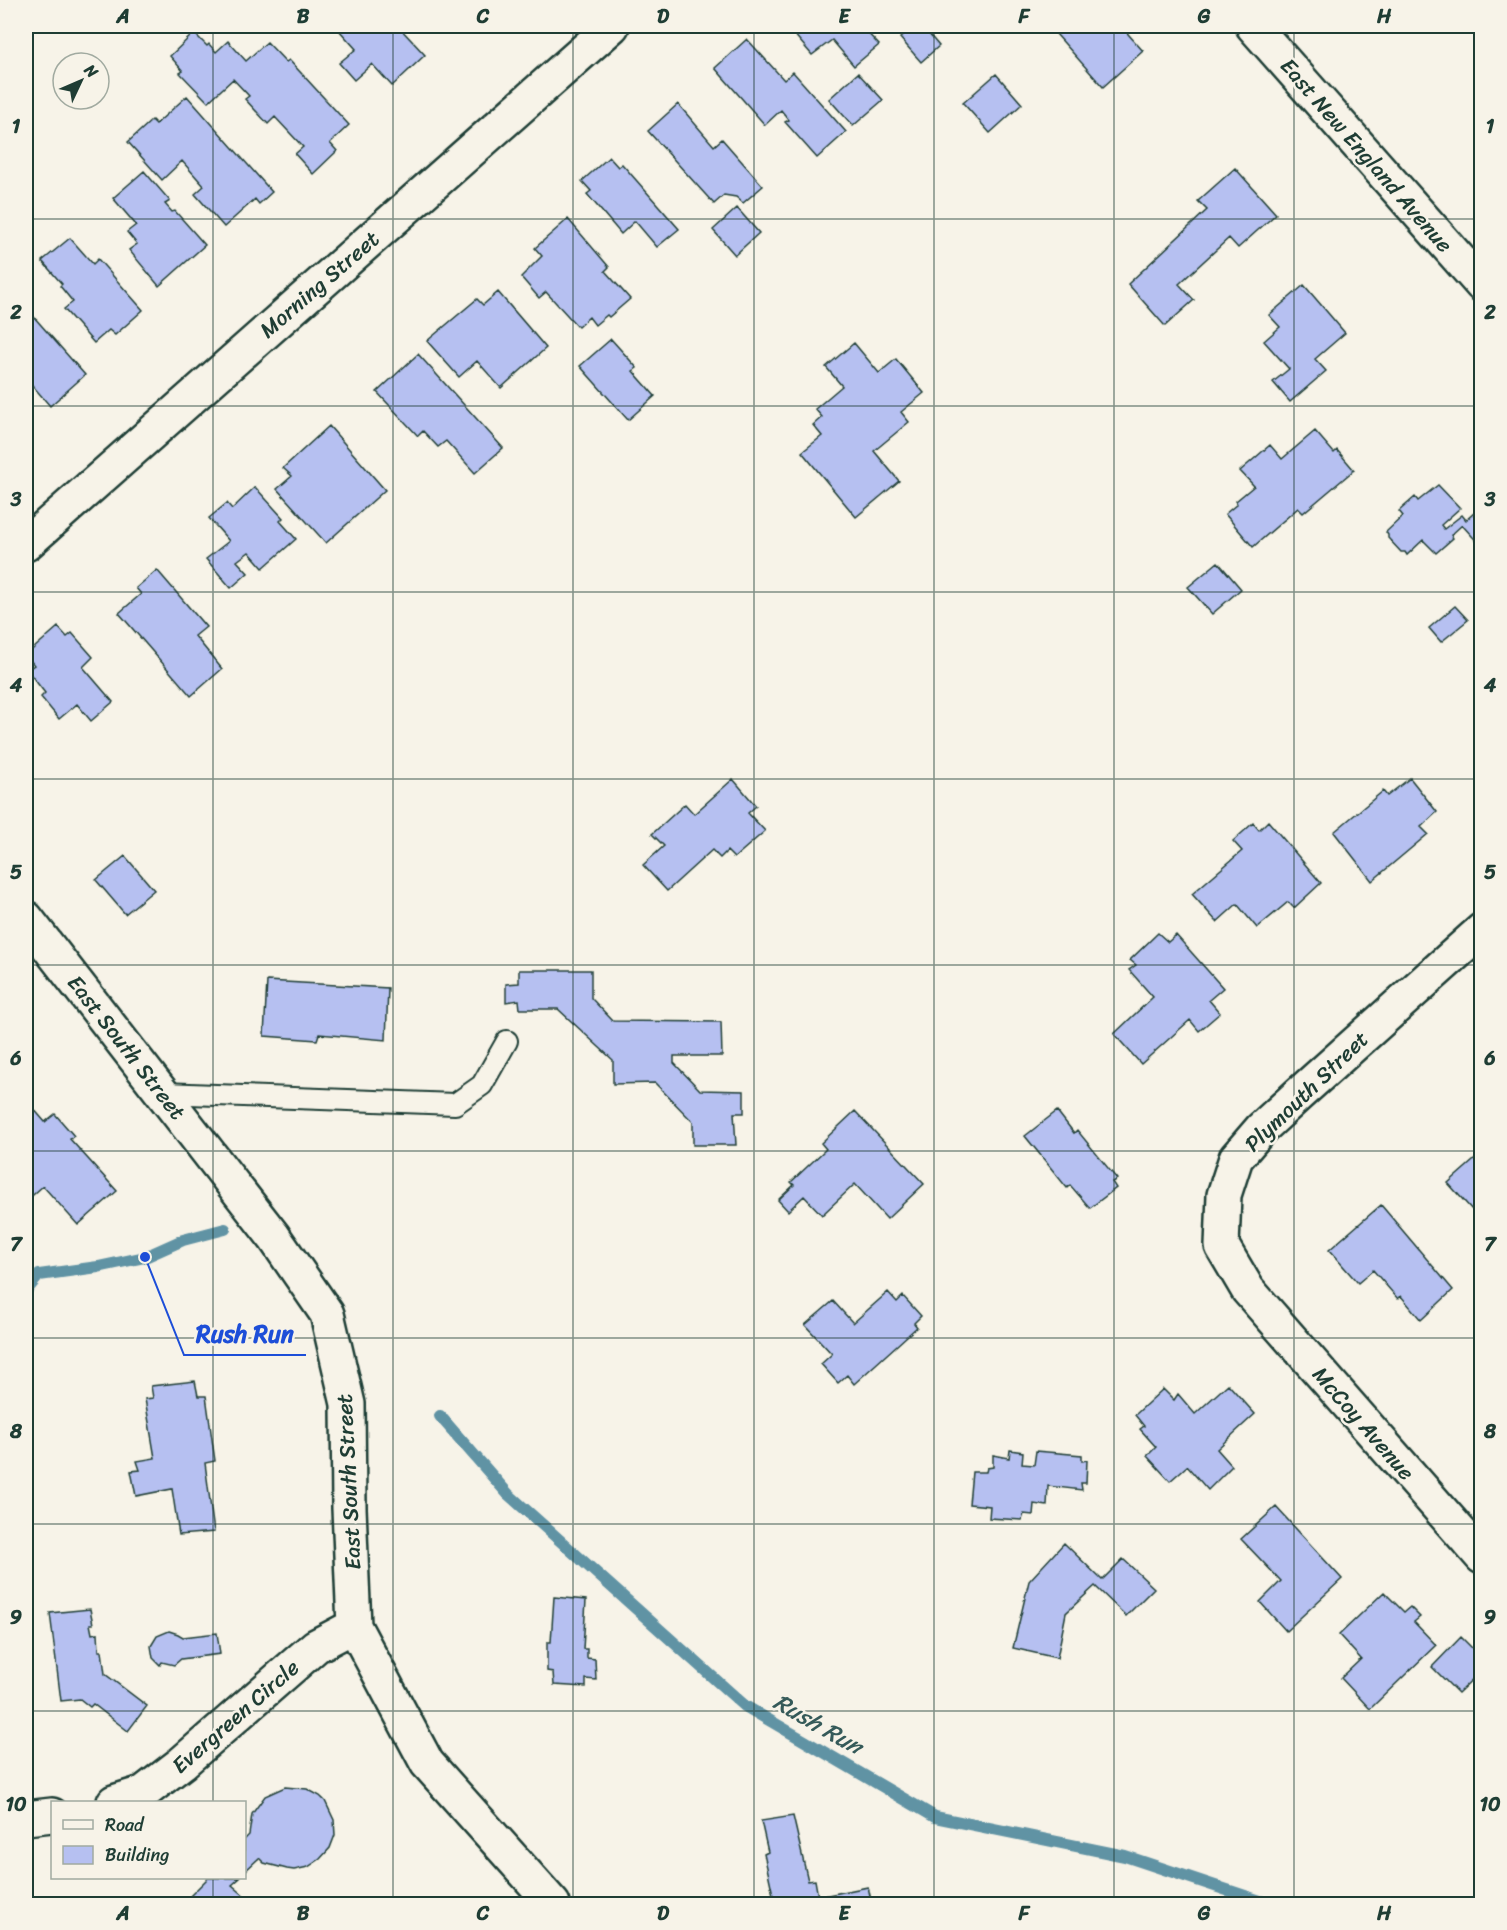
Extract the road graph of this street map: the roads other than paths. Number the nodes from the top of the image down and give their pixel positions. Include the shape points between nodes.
1 (612, 26) edge
2 (1253, 26) edge
3 (1482, 285) edge
4 (26, 544) edge
5 (26, 918) edge
6 (1482, 930) edge
7 (507, 1041) dead end
8 (164, 1093) junction
9 (1248, 1290) joint
10 (1482, 1557) edge
11 (354, 1626) junction
12 (119, 1801) edge
13 (51, 1815) edge
14 (26, 1818) edge
15 (553, 1905) edge

1 - 4 street, Morning Street
2 - 3 street, East New England Avenue
5 - 8 street, East South Street
6 - 9 street, Plymouth Street via 1276,1114 1236,1158 1224,1195 1222,1246
7 - 8 lane via 482,1085 455,1104
8 - 11 street, East South Street via 274,1237 327,1314 348,1404
9 - 10 street, McCoy Avenue
11 - 12 street, Evergreen Circle via 316,1646 183,1763 143,1792
11 - 15 street, East South Street via 427,1763
13 - 14 street

